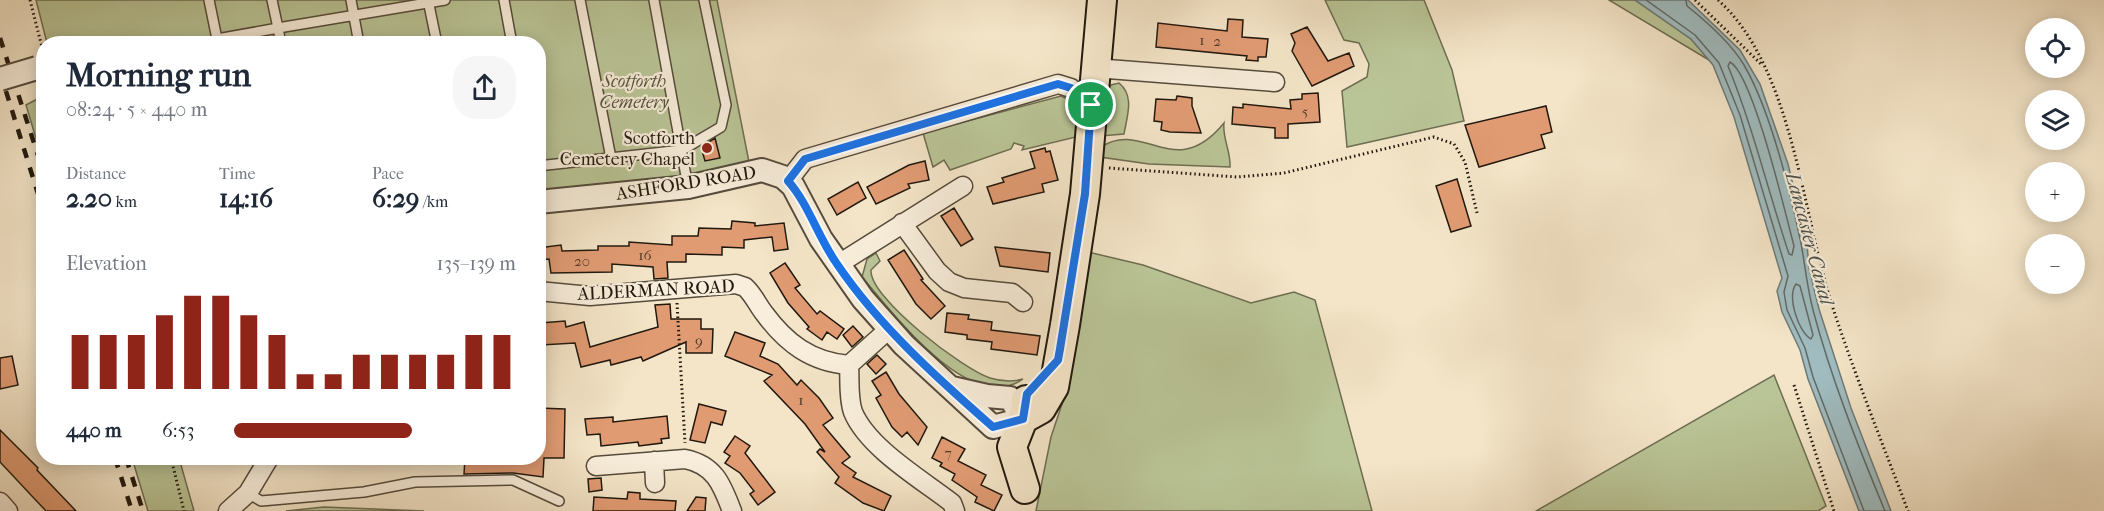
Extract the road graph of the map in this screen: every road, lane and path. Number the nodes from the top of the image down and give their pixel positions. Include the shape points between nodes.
1 (30, 0) edge
2 (209, 0) edge
3 (272, 0) edge
4 (351, 0) edge
5 (445, 0) edge
6 (504, 0) edge
7 (580, 0) edge
8 (654, 0) edge
9 (704, 0) edge
10 (1102, 0) edge
11 (1695, 0) edge
12 (1718, 0) edge
13 (429, 2) edge
14 (354, 16) junction
15 (278, 28) junction
16 (36, 36) edge
17 (216, 36) edge
18 (234, 36) edge
19 (280, 36) edge
20 (358, 36) edge
21 (435, 36) edge
22 (511, 36) edge
23 (36, 65) edge
24 (1095, 68) junction
25 (1764, 68) junction
26 (0, 79) edge
27 (1275, 82) dead end
28 (1091, 105) junction
29 (682, 150) junction
30 (611, 158) junction
31 (546, 165) edge
32 (1086, 166) junction
33 (788, 181) junction
34 (688, 186) junction
35 (955, 186) dead end
36 (546, 201) edge
37 (1478, 213) dead end
38 (902, 223) junction
39 (837, 265) junction
40 (677, 289) junction
41 (546, 292) edge
42 (1023, 302) dead end
43 (889, 329) junction
44 (849, 365) junction
45 (1794, 385) dead end
46 (1023, 419) junction
47 (686, 459) junction
48 (654, 461) junction
49 (173, 465) edge
50 (265, 465) edge
51 (596, 466) dead end
52 (655, 483) dead end
53 (248, 492) junction
54 (1024, 500) edge
55 (559, 501) dead end
56 (0, 502) edge
57 (8, 511) edge
58 (184, 511) edge
59 (228, 511) edge
60 (732, 511) edge
61 (955, 511) edge
62 (1834, 511) edge
63 (1908, 511) edge

1 - 16 path
2 - 17 lane
3 - 15 lane
4 - 14 lane
5 - 13 lane
6 - 22 lane
7 - 30 lane
8 - 29 lane
9 - 29 lane via 726,105 721,127
10 - 24 main road
11 - 25 path via 1724,24
12 - 25 path via 1755,46
13 - 14 lane
13 - 21 lane
14 - 15 lane
14 - 20 lane
15 - 18 lane
15 - 19 lane
23 - 26 street, bridge
24 - 27 street
24 - 28 main road
25 - 63 path via 1796,159 1830,301
28 - 32 main road
28 - 33 street via 1071,88 1058,84 805,159
29 - 30 lane
29 - 34 lane
30 - 31 lane
32 - 37 path via 1248,176 1293,171 1434,137 1454,144 1465,162
32 - 46 main road via 1058,360 1027,394
33 - 34 street, ASHFORD ROAD via 762,170
33 - 39 street
34 - 36 street, ASHFORD ROAD
35 - 38 street
38 - 39 street
38 - 42 street via 949,282 964,288 1012,293
39 - 43 street
40 - 41 street, ALDERMAN ROAD via 590,296
40 - 44 street, ALDERMAN ROAD via 745,286 785,337 806,355
40 - 47 path
43 - 44 street
43 - 46 street via 952,388 1010,398
44 - 61 street via 852,409 861,427 876,444 952,503
45 - 62 path
46 - 54 main road via 1012,447
47 - 48 street
47 - 60 street via 709,468 722,484
48 - 51 street
48 - 52 street
49 - 58 path
50 - 53 street
53 - 55 lane via 261,501 364,492 415,482 513,480
53 - 59 street
56 - 57 street

